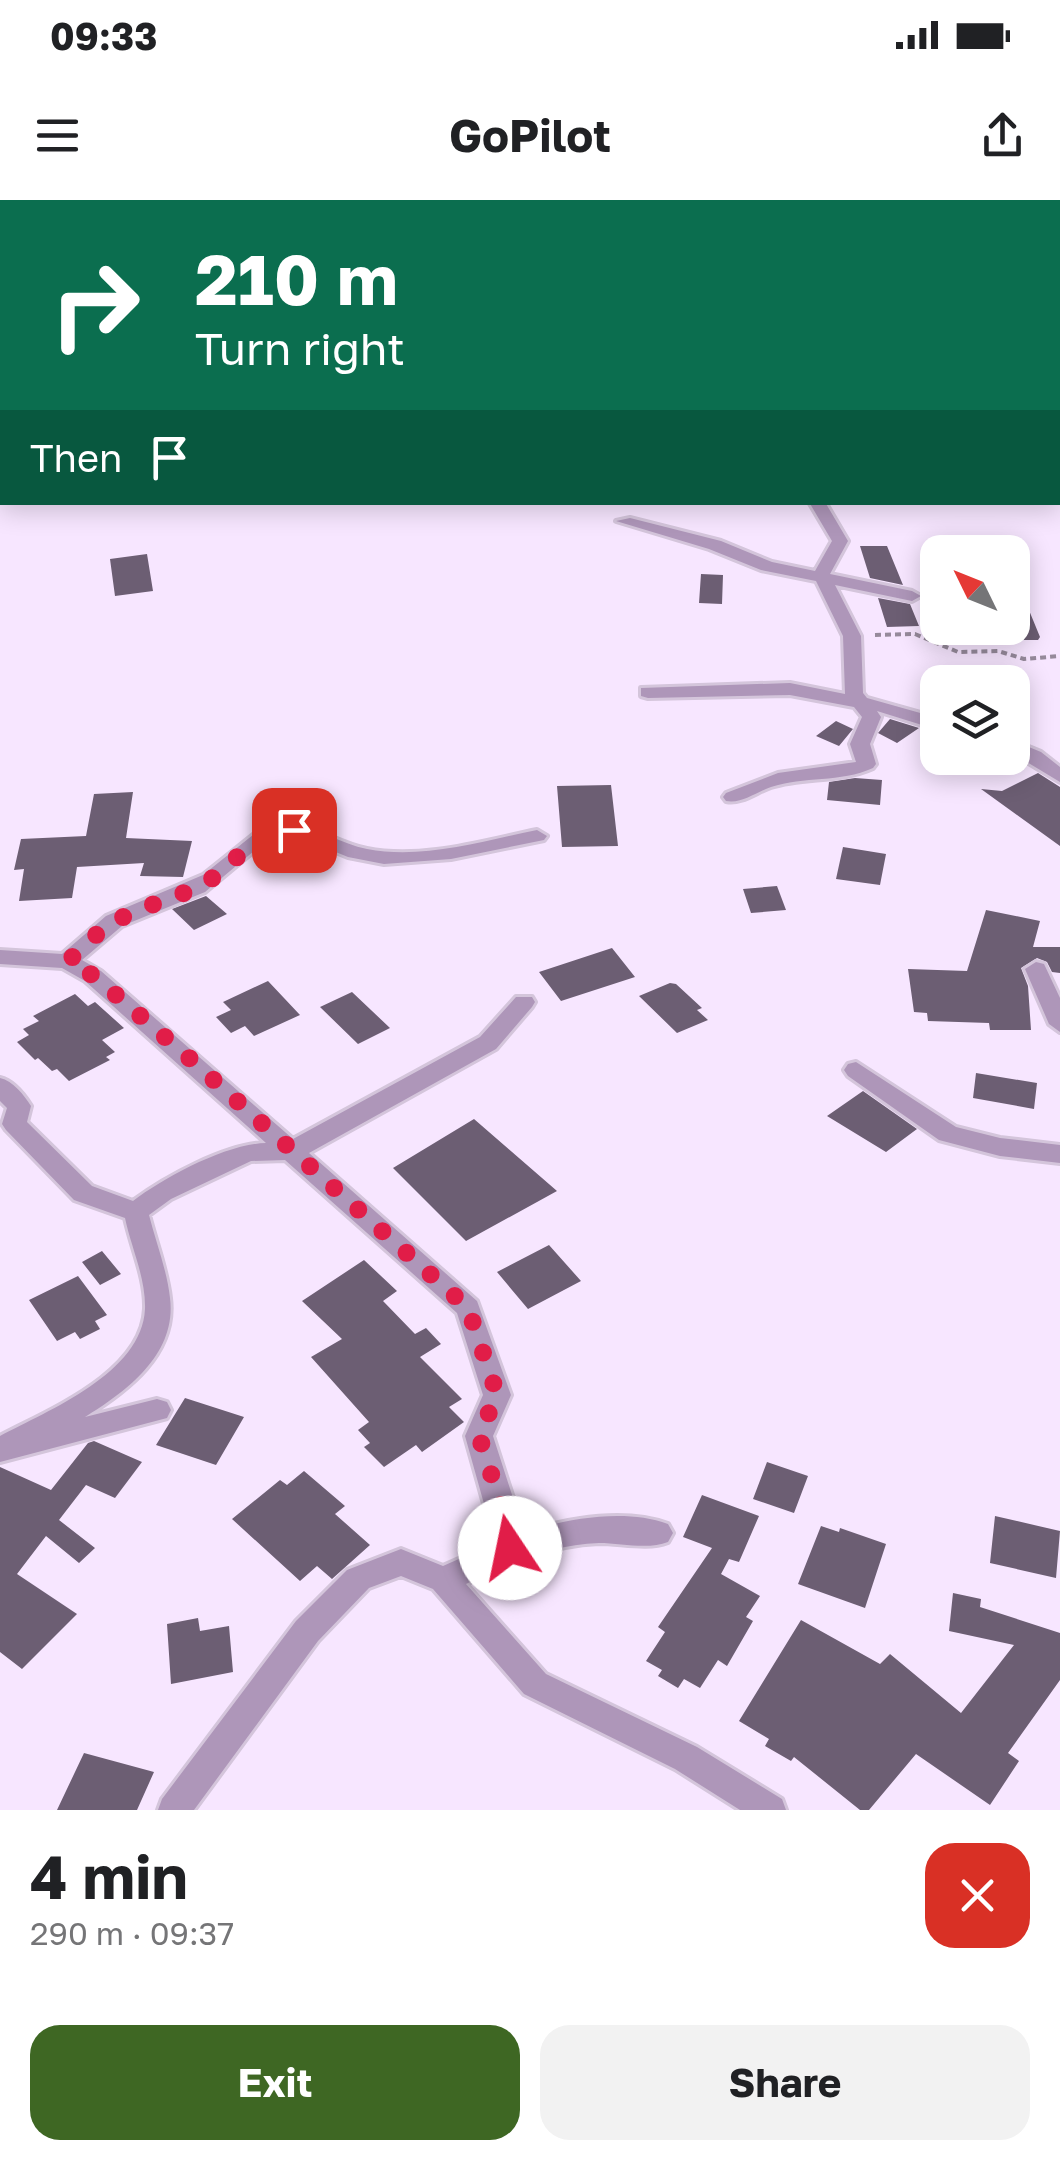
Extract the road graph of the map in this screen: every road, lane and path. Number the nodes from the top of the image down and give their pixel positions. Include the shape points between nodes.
1 (819, 505) edge
2 (624, 521) dead end
3 (821, 574) junction
4 (912, 596) dead end
5 (852, 640) junction
6 (1060, 656) edge
7 (648, 692) dead end
8 (858, 702) junction
9 (920, 718) edge
10 (1030, 754) edge
11 (1060, 776) edge
12 (733, 797) dead end
13 (537, 836) dead end
14 (0, 957) edge
15 (68, 961) junction
16 (1036, 970) dead end
17 (524, 1002) dead end
18 (1060, 1024) edge
19 (856, 1070) dead end
20 (0, 1086) edge
21 (292, 1151) junction
22 (1060, 1154) edge
23 (136, 1212) junction
24 (157, 1410) dead end
25 (0, 1451) edge
26 (658, 1533) dead end
27 (510, 1548) junction
28 (444, 1580) junction
29 (174, 1810) edge
30 (770, 1810) edge

1 - 3 street via 840,542
2 - 3 street via 767,566
3 - 4 street
3 - 5 street
5 - 6 path via 902,632 958,652
5 - 8 street
7 - 8 street via 790,689
8 - 9 street
8 - 12 street via 872,717 860,744 866,764 780,778
10 - 11 street
13 - 15 street via 381,857 294,830 266,834 198,887 112,922
14 - 15 street
15 - 21 street via 94,976
16 - 18 street
17 - 21 street via 488,1043
19 - 22 street via 948,1134
20 - 23 street via 19,1106 14,1124 83,1193
21 - 23 street via 248,1152 162,1192
21 - 27 street via 468,1308 497,1394 479,1436
23 - 25 street via 158,1312 153,1341 126,1376
24 - 25 street
26 - 27 street via 600,1528
27 - 28 street
28 - 29 street via 401,1562 358,1579 307,1630
28 - 30 street via 535,1684 686,1758

